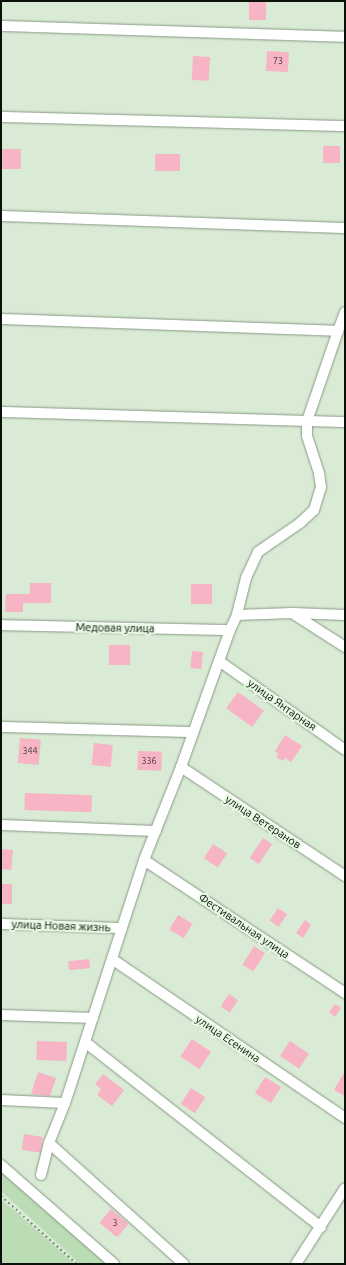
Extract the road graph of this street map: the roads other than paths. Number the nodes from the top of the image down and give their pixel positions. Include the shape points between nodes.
1 (1, 26) edge
2 (345, 37) edge
3 (1, 117) edge
4 (345, 126) edge
5 (1, 216) edge
6 (345, 228) edge
7 (345, 312) edge
8 (1, 319) edge
9 (338, 331) junction
10 (1, 412) edge
11 (307, 421) junction
12 (345, 422) edge
13 (292, 613) junction
14 (237, 615) junction
15 (345, 615) edge
16 (1, 625) edge
17 (230, 630) junction
18 (345, 647) edge
19 (219, 661) junction
20 (1, 727) edge
21 (193, 732) junction
22 (345, 750) edge
23 (181, 767) junction
24 (1, 825) edge
25 (156, 831) junction
26 (144, 860) junction
27 (345, 876) edge
28 (1, 924) edge
29 (122, 928) junction
30 (112, 959) junction
31 (345, 993) edge
32 (1, 1015) edge
33 (92, 1018) junction
34 (85, 1042) junction
35 (1, 1100) edge
36 (65, 1103) junction
37 (345, 1118) edge
38 (49, 1143) junction
39 (1, 1165) edge
40 (41, 1175) dead end
41 (345, 1188) edge
42 (321, 1227) junction
43 (114, 1264) edge
44 (184, 1264) edge
45 (296, 1264) edge

1 - 2 street
3 - 4 street
5 - 6 street
7 - 9 street
8 - 9 street
9 - 11 street
10 - 11 street
11 - 12 street
11 - 14 street via 307,436 321,487 314,510 258,552 246,578
13 - 14 street
13 - 15 street
13 - 18 street
14 - 17 street
16 - 17 street, Медовая улица
17 - 19 street
19 - 21 street
19 - 22 street, улица Янтарная
20 - 21 street
21 - 23 street
23 - 25 street
23 - 27 street, улица Ветеранов
24 - 25 street
25 - 26 street
26 - 29 street
26 - 31 street, Фестивальная улица
28 - 29 street, улица Новая жизнь
29 - 30 street
30 - 33 street
30 - 37 street, улица Есенина
32 - 33 street
33 - 34 street
34 - 36 street
34 - 42 street
35 - 36 street
36 - 38 street
38 - 40 street
38 - 44 street
39 - 43 street
41 - 42 street
42 - 45 street

